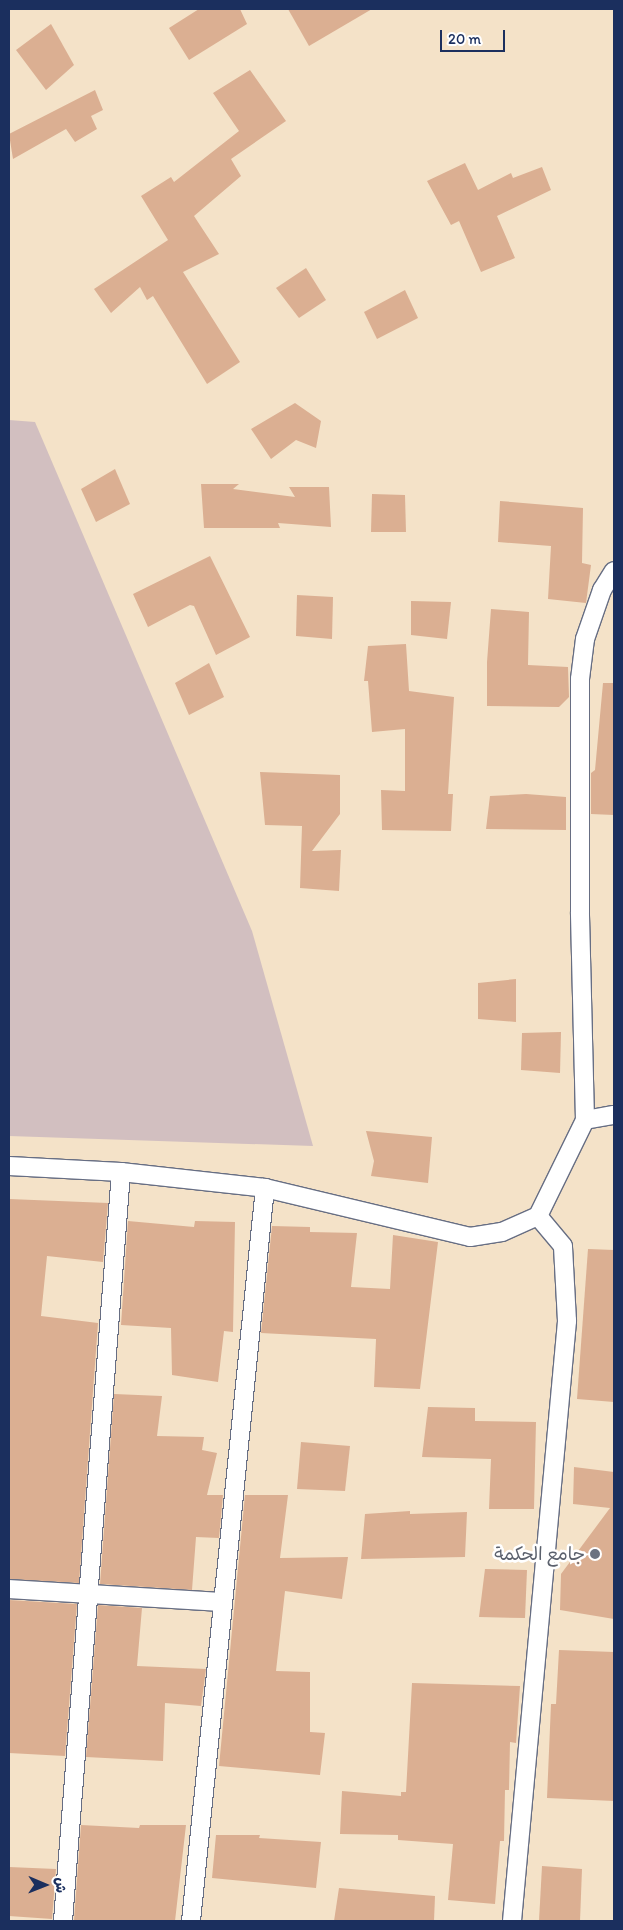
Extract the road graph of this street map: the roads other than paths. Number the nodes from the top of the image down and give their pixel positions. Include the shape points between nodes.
1 (614, 570) edge
2 (614, 1115) edge
3 (585, 1120) junction
4 (9, 1166) edge
5 (122, 1172) junction
6 (265, 1188) junction
7 (538, 1216) junction
8 (9, 1588) edge
9 (88, 1594) junction
10 (221, 1602) junction
11 (64, 1921) edge
12 (191, 1921) edge
13 (512, 1921) edge

1 - 3 street via 602,590 585,639 580,679 580,912
2 - 3 street
3 - 7 street
4 - 5 street
5 - 6 street
5 - 9 street
6 - 7 street via 470,1237 502,1232
6 - 10 street
7 - 13 street via 563,1246 567,1321
8 - 9 street
9 - 10 street
9 - 11 street
10 - 12 street

